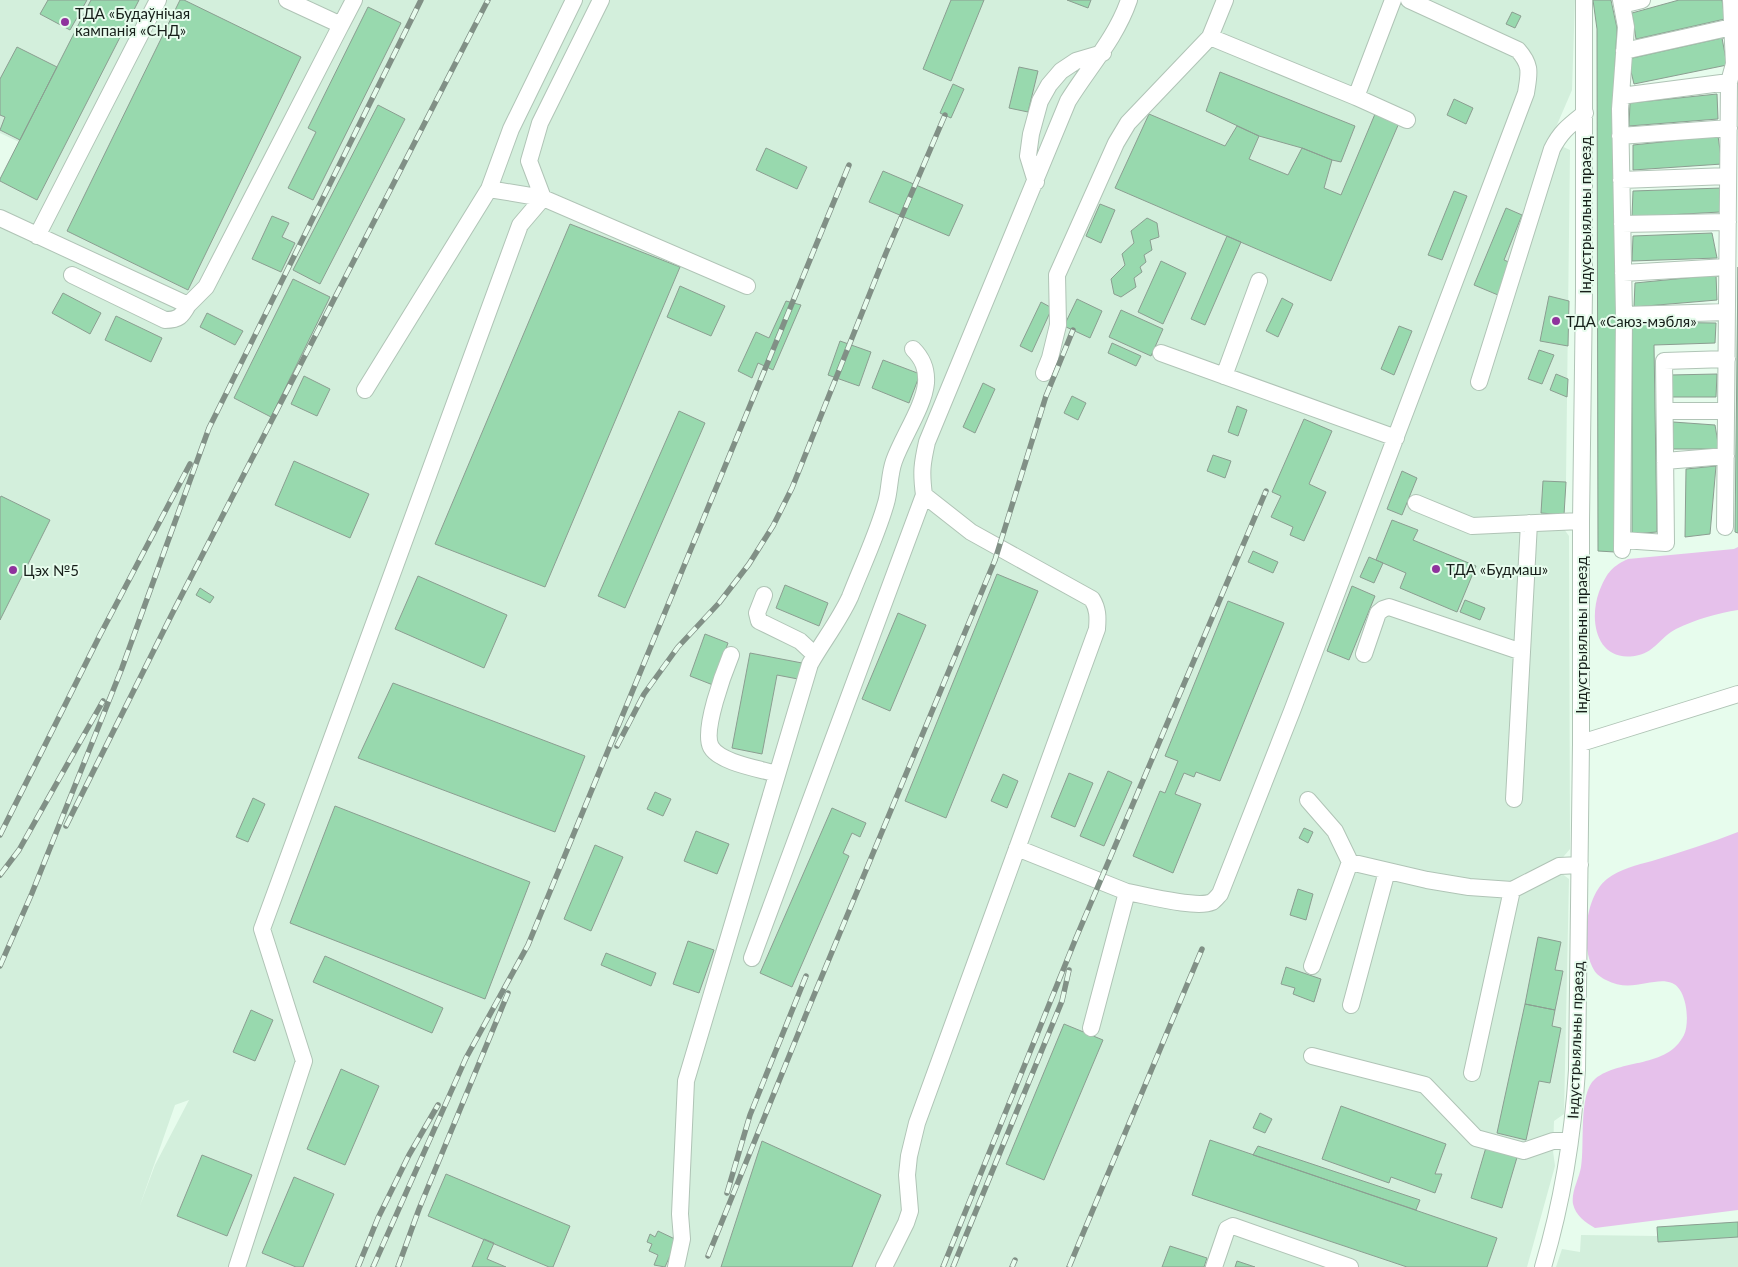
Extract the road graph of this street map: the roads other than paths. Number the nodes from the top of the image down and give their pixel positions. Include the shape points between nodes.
1 (158, 0) edge
2 (287, 0) edge
3 (354, 0) edge
4 (574, 0) edge
5 (601, 0) edge
6 (1129, 0) edge
7 (1225, 0) edge
8 (1393, 0) edge
9 (1409, 0) edge
10 (1584, 0) edge
11 (1642, 0) edge
12 (1731, 0) edge
13 (1621, 2) edge
14 (341, 25) junction
15 (1732, 27) junction
16 (1210, 37) junction
17 (1624, 50) junction
18 (1103, 53) junction
19 (1729, 82) junction
20 (1621, 96) junction
21 (1356, 97) junction
22 (1585, 113) junction
23 (1407, 120) dead end
24 (1728, 128) junction
25 (1620, 136) junction
26 (1728, 176) junction
27 (1621, 180) junction
28 (1036, 182) junction
29 (489, 189) junction
30 (543, 198) junction
31 (0, 218) edge
32 (1728, 222) junction
33 (1622, 224) junction
34 (37, 236) junction
35 (1727, 266) junction
36 (1623, 273) junction
37 (72, 275) dead end
38 (1259, 280) dead end
39 (747, 286) dead end
40 (188, 305) junction
41 (1727, 312) junction
42 (1624, 316) junction
43 (913, 349) dead end
44 (1162, 353) dead end
45 (1727, 359) junction
46 (1044, 373) dead end
47 (1224, 376) junction
48 (1479, 382) dead end
49 (365, 390) dead end
50 (1664, 410) junction
51 (1726, 412) junction
52 (1396, 438) junction
53 (1726, 456) junction
54 (1665, 461) junction
55 (924, 494) junction
56 (1416, 503) dead end
57 (1581, 522) junction
58 (1529, 523) junction
59 (1725, 527) dead end
60 (764, 595) dead end
61 (1522, 652) junction
62 (1364, 654) dead end
63 (731, 655) dead end
64 (815, 655) junction
65 (1738, 694) edge
66 (1581, 743) junction
67 (777, 774) junction
68 (1308, 800) dead end
69 (1514, 800) dead end
70 (1017, 848) junction
71 (1350, 862) junction
72 (1580, 865) junction
73 (1388, 871) junction
74 (1512, 890) junction
75 (1127, 892) junction
76 (752, 958) dead end
77 (1312, 966) dead end
78 (1351, 1005) dead end
79 (1091, 1028) dead end
80 (1312, 1056) dead end
81 (1472, 1073) dead end
82 (1569, 1141) junction
83 (1306, 1260) edge
84 (237, 1267) edge
85 (676, 1267) edge
86 (884, 1267) edge
87 (1214, 1267) edge
88 (1350, 1267) edge
89 (1543, 1267) edge

1 - 34 street
2 - 14 street
3 - 14 street
4 - 29 street via 511,129
5 - 30 street via 540,123 529,161
6 - 18 street via 1124,16
7 - 16 street
8 - 21 street
9 - 52 street via 1518,50 1527,60 1529,74 1526,93
10 - 22 street, Індустрыяльны праезд
11 - 13 street
12 - 15 street
13 - 17 street via 1626,27
14 - 40 street via 206,287
15 - 17 street
15 - 19 street via 1734,64
16 - 21 street
16 - 46 street via 1128,122 1116,143 1057,276 1058,325
17 - 20 street
18 - 28 street via 1068,101
18 - 28 street via 1076,61 1048,85 1040,101 1028,156
19 - 20 street
19 - 24 street
20 - 25 street
21 - 23 street
22 - 48 street via 1563,131 1552,149
22 - 57 street, Індустрыяльны праезд
24 - 25 street
24 - 26 street
25 - 27 street
26 - 27 street
26 - 32 street
27 - 33 street
28 - 55 street via 928,442 921,474
29 - 30 street
29 - 49 street
30 - 39 street
30 - 84 street via 520,225 262,929 304,1060
31 - 34 street
32 - 33 street
32 - 35 street
33 - 36 street
34 - 40 street
35 - 36 street
35 - 41 street
36 - 42 street
37 - 40 street via 165,320 181,318
38 - 47 street
41 - 42 street
41 - 45 street
42 - 54 street via 1623,545 1666,543
43 - 64 street via 924,364 926,375 922,400 900,444 892,466 886,503 850,597
44 - 47 street
45 - 50 street via 1664,361
45 - 51 street
47 - 52 street
50 - 51 street
50 - 54 street
51 - 53 street
52 - 75 street via 1220,894 1212,902 1201,904
53 - 54 street
53 - 59 street
55 - 70 street via 971,532 1092,599 1097,607 1097,629
55 - 76 street
56 - 58 street via 1472,526
57 - 58 street
57 - 66 street, Індустрыяльны праезд
58 - 61 street
60 - 64 street via 757,613 759,620 800,641
61 - 62 street via 1389,607 1378,613
61 - 69 street
63 - 67 street via 719,685 708,738 711,748 735,762
64 - 67 street
65 - 66 street
66 - 72 street, Індустрыяльны праезд
67 - 85 street via 686,1081 680,1214 682,1239
68 - 71 street via 1335,831
70 - 75 street
70 - 86 street via 917,1123 907,1175 910,1211
71 - 73 street
71 - 77 street
72 - 74 street via 1559,866
72 - 82 street, Індустрыяльны праезд via 1577,1070
73 - 74 street via 1469,887
73 - 78 street
74 - 81 street
75 - 79 street
80 - 82 street via 1425,1086 1476,1138 1524,1151 1553,1141
82 - 89 street, Індустрыяльны праезд via 1556,1223
83 - 87 street via 1233,1226 1227,1229
83 - 88 street

